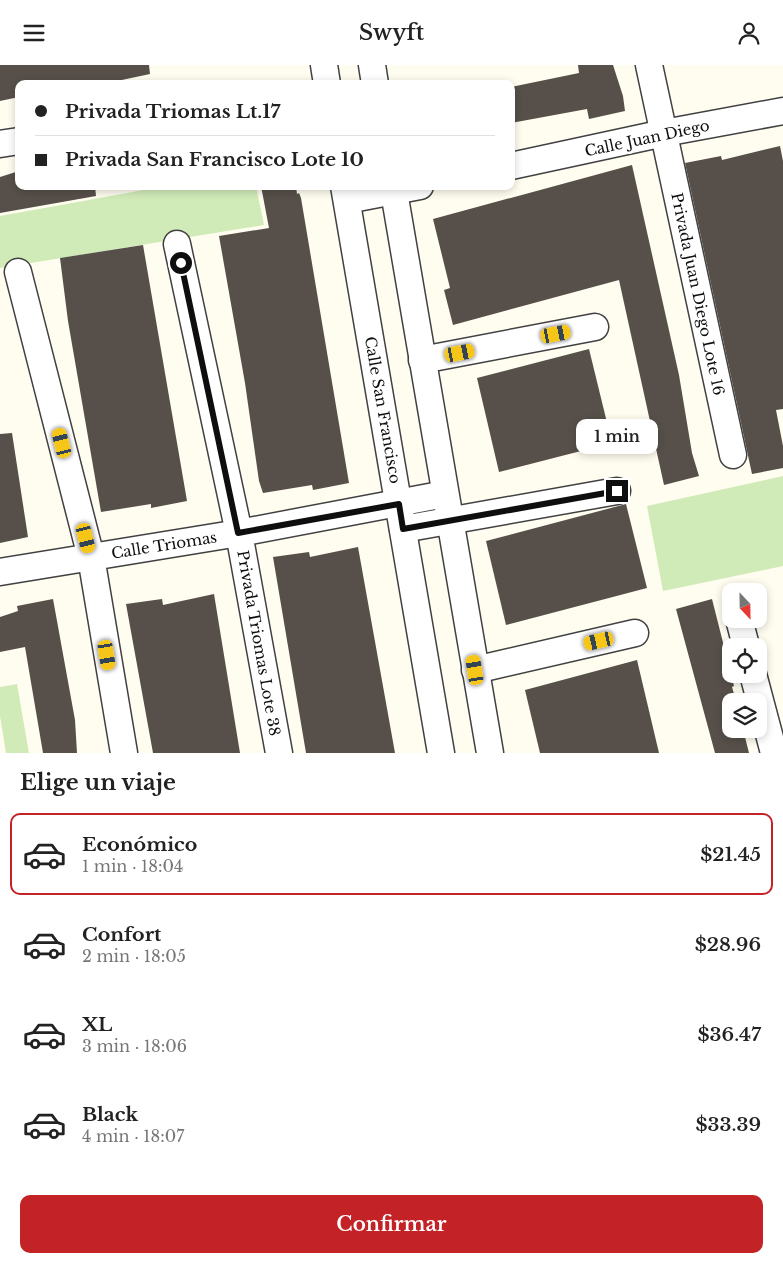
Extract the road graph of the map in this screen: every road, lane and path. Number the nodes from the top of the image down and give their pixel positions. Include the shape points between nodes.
1 (372, 65) edge
2 (649, 65) edge
3 (374, 80) edge
4 (783, 111) edge
5 (664, 133) junction
6 (15, 142) edge
7 (0, 144) edge
8 (515, 165) edge
9 (381, 190) edge
10 (393, 190) edge
11 (346, 193) edge
12 (177, 244) dead end
13 (18, 272) dead end
14 (595, 327) dead end
15 (422, 360) junction
16 (733, 455) dead end
17 (617, 491) dead end
18 (445, 493) junction
19 (399, 504) junction
20 (450, 520) junction
21 (403, 529) junction
22 (238, 533) junction
23 (91, 557) junction
24 (0, 572) edge
25 (635, 633) dead end
26 (475, 670) junction
27 (755, 683) edge
28 (124, 753) edge
29 (279, 753) edge
30 (441, 753) edge
31 (490, 753) edge
32 (774, 753) edge

1 - 3 street
2 - 5 street, Privada Juan Diego Lote 16
4 - 5 street, Calle Juan Diego
5 - 8 street, Calle Juan Diego
5 - 16 street, Privada Juan Diego Lote 16
6 - 7 street
9 - 11 street
10 - 15 street
11 - 19 street, Calle San Francisco
12 - 22 street, Privada Triomas Lote 38
13 - 23 street
14 - 15 street
15 - 18 street
17 - 20 street
18 - 19 street, Calle Triomas
18 - 20 street
19 - 21 street, Calle San Francisco
19 - 22 street, Calle Triomas
20 - 21 street
20 - 26 street
21 - 30 street, Calle San Francisco
22 - 23 street, Calle Triomas
22 - 29 street, Privada Triomas Lote 38
23 - 24 street, Calle Triomas
23 - 28 street
25 - 26 street
26 - 31 street
27 - 32 street

